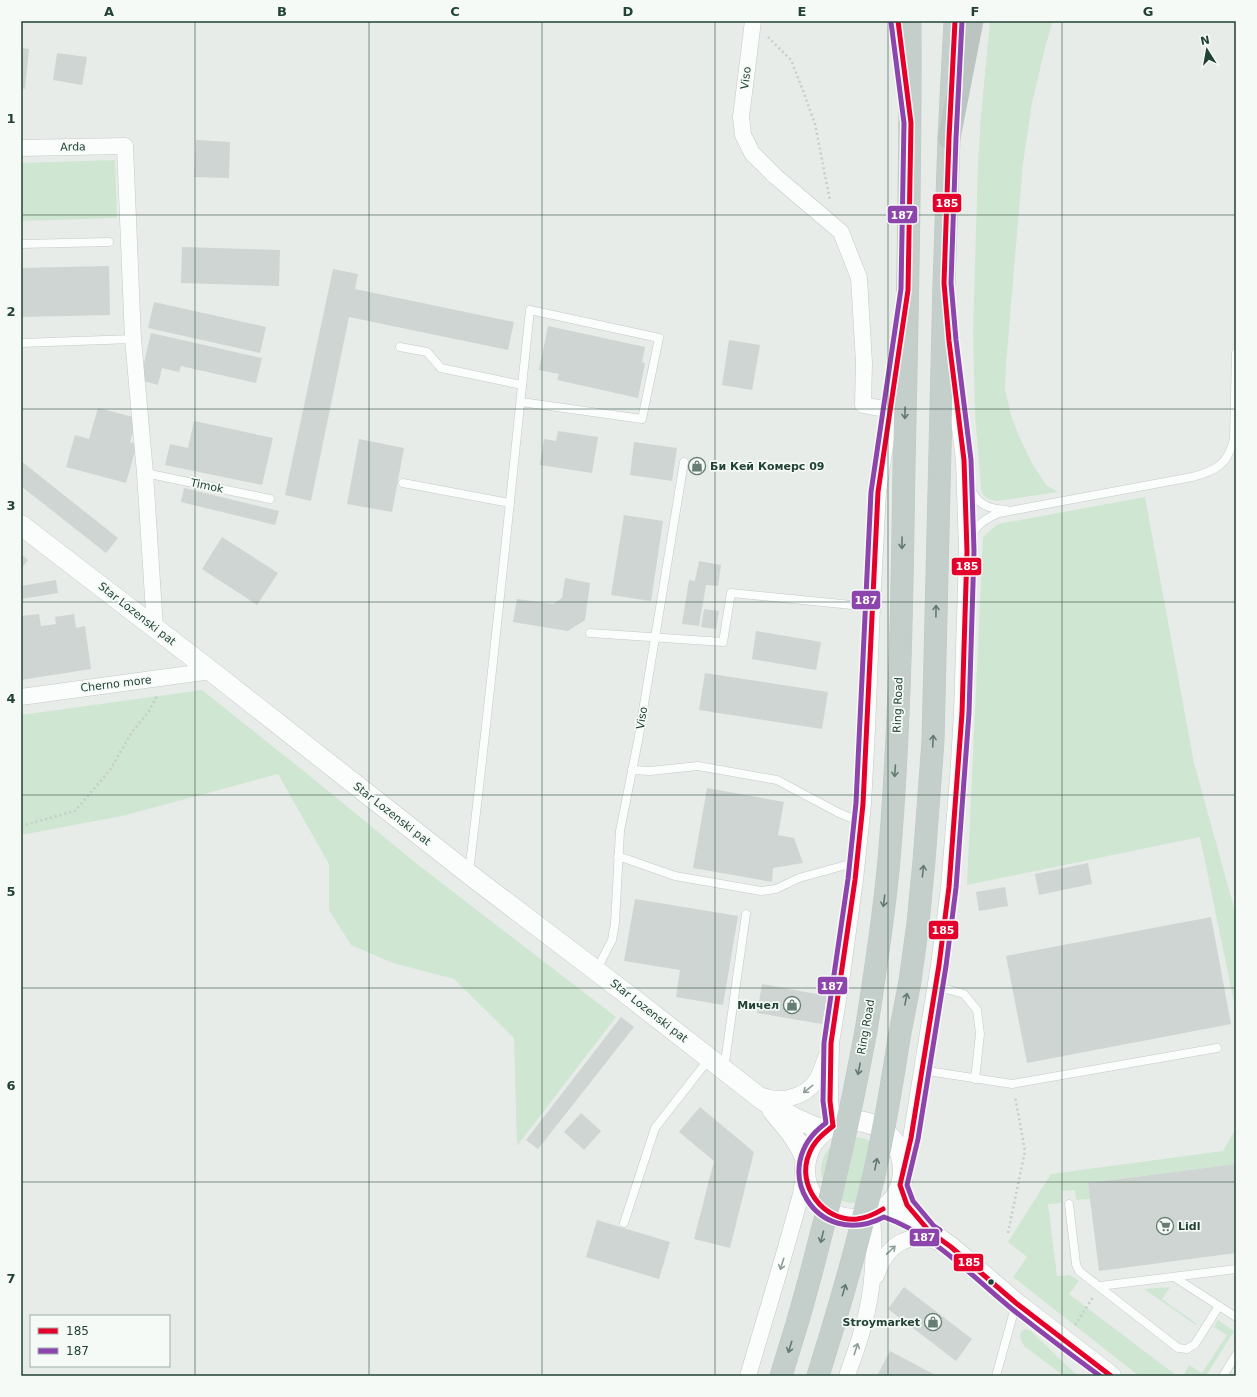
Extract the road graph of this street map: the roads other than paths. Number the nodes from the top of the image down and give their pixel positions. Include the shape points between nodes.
1 (898, 21) edge
2 (910, 21) edge
3 (954, 21) edge
4 (972, 21) edge
5 (753, 22) edge
6 (911, 123) junction
7 (949, 138) junction
8 (21, 148) edge
9 (109, 242) dead end
10 (21, 244) edge
11 (944, 283) junction
12 (908, 290) junction
13 (133, 339) junction
14 (21, 343) edge
15 (400, 347) dead end
16 (1236, 353) edge
17 (522, 385) junction
18 (521, 402) junction
19 (890, 410) junction
20 (964, 460) junction
21 (684, 462) dead end
22 (145, 473) junction
23 (403, 483) dead end
24 (270, 499) dead end
25 (510, 503) junction
26 (1010, 510) junction
27 (21, 525) edge
28 (967, 550) junction
29 (872, 607) junction
30 (155, 628) junction
31 (590, 633) dead end
32 (655, 638) junction
33 (211, 671) junction
34 (21, 697) edge
35 (632, 770) junction
36 (861, 822) junction
37 (618, 856) junction
38 (857, 862) junction
39 (469, 874) junction
40 (746, 914) dead end
41 (596, 971) junction
42 (935, 986) junction
43 (831, 1043) junction
44 (1217, 1048) dead end
45 (717, 1064) junction
46 (921, 1070) junction
47 (975, 1078) junction
48 (757, 1096) junction
49 (829, 1128) junction
50 (805, 1166) junction
51 (901, 1181) junction
52 (1069, 1204) dead end
53 (878, 1212) junction
54 (624, 1223) dead end
55 (929, 1231) junction
56 (951, 1247) junction
57 (1236, 1269) edge
58 (1174, 1277) junction
59 (1100, 1286) junction
60 (870, 1297) junction
61 (1016, 1303) junction
62 (1219, 1306) junction
63 (1236, 1317) edge
64 (1236, 1355) edge
65 (748, 1376) edge
66 (781, 1376) edge
67 (818, 1376) edge
68 (847, 1376) edge
69 (996, 1376) edge
70 (1111, 1376) edge
71 (1222, 1376) edge

1 - 6 highway
2 - 6 highway, Ring Road
3 - 7 highway
4 - 7 highway
5 - 19 street, Viso via 741,117 743,135 752,153 775,176 841,232 859,278 864,363 863,405
6 - 12 highway, Ring Road
7 - 11 highway
8 - 13 street, Arda via 124,146
9 - 10 lane
11 - 20 street
67 -> 11 highway, bridge via 874,1174 910,981 918,923 933,740
12 - 19 street
12 -> 66 highway, Ring Road, bridge via 897,742 889,862 875,973 854,1095 820,1243
13 - 14 lane
13 - 22 street
15 - 17 lane via 428,352 441,368
16 - 26 lane via 1234,439 1226,460 1218,467 1192,477
17 - 18 lane
17 - 18 lane via 530,310 659,338 642,419
18 - 25 lane
19 - 29 street via 878,492
20 - 26 lane via 968,482 977,499 990,508
20 - 28 street
21 - 32 lane, Viso
22 - 24 lane, Timok
22 - 30 street
23 - 25 lane
25 - 39 lane
26 - 28 lane via 983,521 971,536
27 - 30 street, Star Lozenski pat
28 - 42 street via 958,778 949,887
29 - 32 lane via 731,593 723,642
29 - 36 street
30 - 33 street, Star Lozenski pat
31 - 32 lane
32 - 35 lane, Viso
33 - 34 street, Cherno more
33 - 39 street, Star Lozenski pat
35 - 36 lane via 650,771 698,766 777,780 839,814
35 - 37 lane, Viso via 620,831
36 - 38 street
37 - 38 lane via 675,876 761,891 776,889 799,878
37 - 41 lane, Viso via 612,940
38 - 43 street
39 - 41 street, Star Lozenski pat
40 - 45 lane
41 - 45 street, Star Lozenski pat
42 - 46 street
42 - 47 lane via 964,994 977,1010 980,1034
43 -> 48 street via 820,1075 801,1094 784,1099
43 - 49 street
44 - 47 lane via 1012,1084
45 - 48 street, Star Lozenski pat
45 - 54 lane via 655,1128
46 - 47 lane
46 - 51 street via 911,1138
48 - 49 street, Star Lozenski pat via 815,1127
48 - 50 street, Star Lozenski pat via 795,1136 801,1146
49 - 50 street via 813,1143
49 - 51 street via 859,1121 887,1134 900,1154
50 - 53 street via 806,1181 811,1194 831,1213 854,1219
50 -> 65 street via 800,1198
51 - 53 street via 892,1200
51 - 55 street via 907,1205
52 - 59 lane via 1076,1264 1079,1271
53 - 55 street via 902,1216
53 - 60 street
55 - 56 street
60 -> 56 street via 880,1266 896,1245 910,1239 922,1238
56 - 61 street
57 - 58 lane
58 - 59 lane
58 - 62 lane
59 - 62 lane via 1178,1348 1187,1349 1195,1344
68 -> 60 street
61 - 69 lane
61 - 70 street
62 - 63 lane
64 - 71 lane

